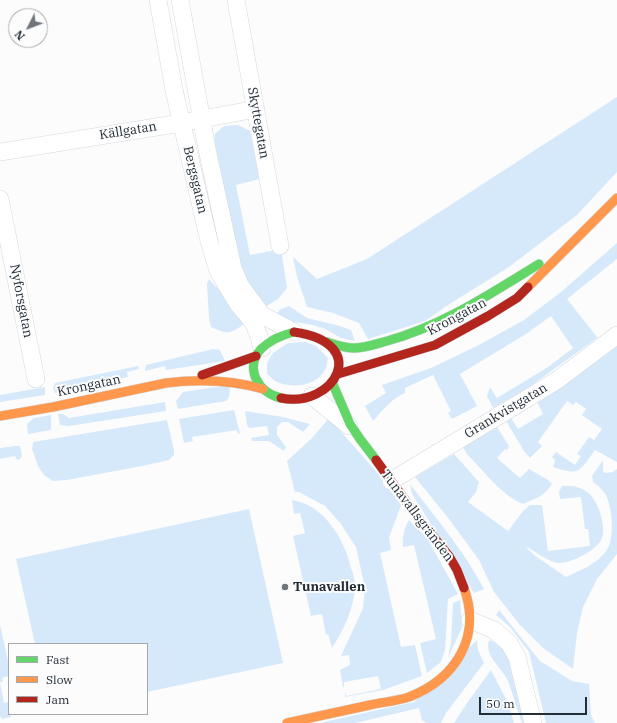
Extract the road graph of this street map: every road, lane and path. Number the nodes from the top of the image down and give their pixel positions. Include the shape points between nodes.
1 (158, 0) edge
2 (180, 0) edge
3 (236, 0) edge
4 (256, 109) junction
5 (201, 119) junction
6 (181, 123) junction
7 (0, 152) edge
8 (617, 198) edge
9 (0, 199) edge
10 (280, 246) dead end
11 (567, 247) junction
12 (294, 332) junction
13 (617, 335) edge
14 (327, 342) junction
15 (259, 352) junction
16 (338, 374) junction
17 (36, 379) dead end
18 (184, 380) junction
19 (332, 382) junction
20 (262, 389) junction
21 (312, 396) junction
22 (0, 416) edge
23 (352, 428) junction
24 (391, 481) junction
25 (470, 620) junction
26 (287, 723) edge
27 (533, 723) edge

1 - 6 street, Bergsgatan
2 - 5 street, Bergsgatan
3 - 4 street, Skyttegatan
4 - 5 street, Källgatan
4 - 10 street, Skyttegatan
5 - 6 street, Källgatan
5 - 12 street, Bergsgatan via 232,268 240,285 262,315
6 - 7 street, Källgatan
6 - 15 street, Bergsgatan via 218,270 238,304 253,322 259,336
8 - 11 street, Krongatan
9 - 17 street, Nyforsgatan
11 - 14 street, Krongatan via 453,316 397,339 361,348 340,347
11 - 16 street, Krongatan via 516,298 461,332 435,345
12 - 14 street via 316,336
12 - 15 street via 277,337
13 - 24 street, Grankvistgatan via 556,381
14 - 16 street via 335,350 339,362
15 - 18 street, Krongatan via 230,366
15 - 20 street via 253,363 256,381
16 - 19 street
18 - 20 street, Krongatan via 233,381
18 - 22 street, Krongatan
19 - 21 street
19 - 23 street, Tunavallsgränden
20 - 21 street via 288,399 298,400
21 - 23 street, Tunavallsgränden
23 - 24 street, Tunavallsgränden
24 - 25 street, Tunavallsgränden via 457,570
25 - 26 street, Tunavallsgränden via 468,637 453,669 424,691 408,697
25 - 27 street via 494,630 509,643 517,657

